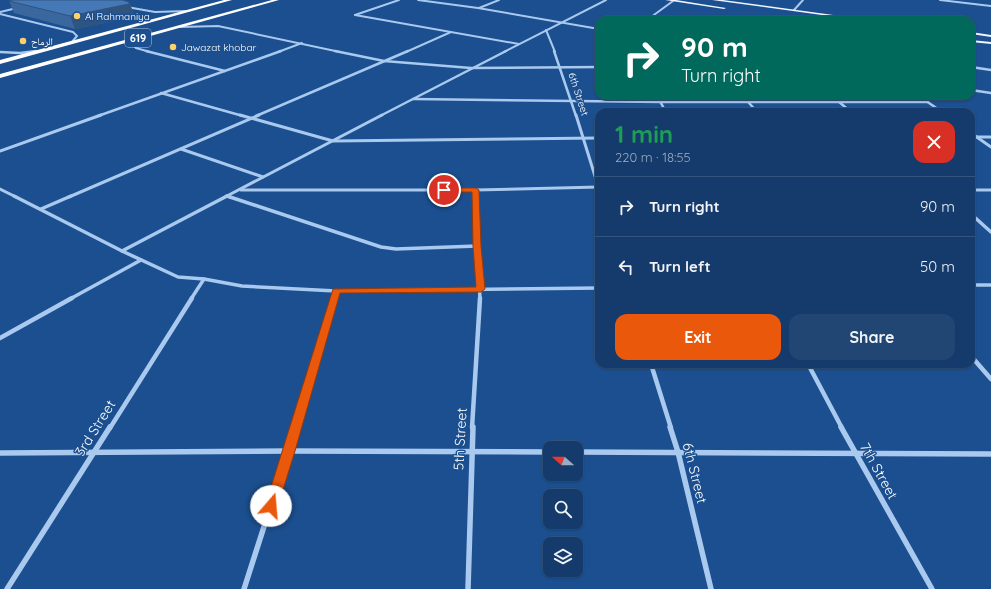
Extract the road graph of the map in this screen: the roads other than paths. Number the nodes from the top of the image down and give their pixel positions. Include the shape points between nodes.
1 (230, 0) edge
2 (235, 0) edge
3 (261, 0) edge
4 (277, 0) edge
5 (399, 0) edge
6 (418, 0) edge
7 (499, 0) edge
8 (606, 0) edge
9 (667, 0) edge
10 (714, 0) edge
11 (802, 0) edge
12 (940, 0) edge
13 (673, 1) edge
14 (124, 6) edge
15 (991, 6) edge
16 (22, 7) edge
17 (478, 8) junction
18 (726, 8) dead end
19 (794, 10) junction
20 (186, 11) junction
21 (0, 13) edge
22 (652, 16) edge
23 (838, 16) edge
24 (560, 23) junction
25 (180, 27) junction
26 (595, 28) edge
27 (546, 30) junction
28 (159, 32) junction
29 (451, 32) junction
30 (975, 34) edge
31 (991, 36) edge
32 (138, 38) junction
33 (975, 41) edge
34 (71, 43) junction
35 (302, 43) junction
36 (991, 43) edge
37 (519, 44) junction
38 (42, 50) junction
39 (0, 52) edge
40 (384, 61) junction
41 (0, 62) edge
42 (471, 68) junction
43 (561, 68) junction
44 (595, 68) edge
45 (975, 68) edge
46 (991, 70) edge
47 (225, 71) junction
48 (0, 75) edge
49 (975, 91) edge
50 (161, 93) junction
51 (991, 93) edge
52 (412, 99) junction
53 (925, 100) edge
54 (748, 101) junction
55 (572, 102) junction
56 (661, 102) junction
57 (838, 102) junction
58 (928, 102) junction
59 (664, 108) edge
60 (754, 108) edge
61 (846, 108) edge
62 (936, 108) edge
63 (252, 118) junction
64 (976, 137) joint
65 (584, 138) junction
66 (595, 138) edge
67 (991, 138) edge
68 (333, 141) junction
69 (991, 147) edge
70 (181, 149) junction
71 (0, 151) edge
72 (595, 175) edge
73 (263, 177) junction
74 (595, 188) edge
75 (0, 189) edge
76 (241, 190) junction
77 (476, 190) junction
78 (975, 190) edge
79 (991, 190) edge
80 (227, 196) junction
81 (41, 210) junction
82 (975, 218) edge
83 (991, 232) edge
84 (477, 246) junction
85 (122, 251) junction
86 (141, 260) junction
87 (204, 279) junction
88 (975, 285) edge
89 (991, 285) edge
90 (595, 288) edge
91 (481, 289) junction
92 (336, 291) junction
93 (0, 338) edge
94 (975, 361) edge
95 (652, 368) edge
96 (810, 368) edge
97 (991, 379) edge
98 (289, 451) junction
99 (471, 452) junction
100 (543, 452) edge
101 (583, 452) edge
102 (678, 452) junction
103 (94, 453) junction
104 (0, 454) edge
105 (856, 454) junction
106 (991, 454) edge
107 (7, 589) edge
108 (244, 589) edge
109 (468, 589) edge
110 (711, 589) edge
111 (932, 589) edge

1 - 20 highway, 619
2 - 3 highway via 216,6 229,8
4 - 25 highway, 619
5 - 29 street via 355,15
6 - 17 street
7 - 17 street
8 - 24 street
9 - 13 main road
10 - 19 main road
11 - 19 street
12 - 15 street
13 - 18 main road
13 - 22 street
14 - 20 street via 155,12
16 - 21 street
17 - 24 street
19 - 23 main road
20 - 34 highway, 619
21 - 34 street via 73,32 77,36
24 - 26 street
24 - 27 street
25 - 28 highway, 619
25 - 35 street via 218,26
27 - 37 street
27 - 43 street, 6th Street
28 - 32 highway, 619
28 - 48 highway via 137,35
29 - 37 street
29 - 40 street
30 - 31 main road
32 - 47 street via 133,45 136,48
32 - 48 highway, 619
33 - 36 main road
34 - 38 highway, 619
35 - 40 street
35 - 47 street
37 - 42 street
38 - 39 street
38 - 41 highway, 619
40 - 42 street
40 - 63 street
42 - 43 street
42 - 52 street
43 - 44 street
43 - 55 street, 6th Street
45 - 46 street
47 - 50 street
49 - 51 street
50 - 63 street
50 - 71 street
52 - 55 street
52 - 68 street
53 - 58 street
54 - 56 street
54 - 57 street
54 - 60 street
55 - 56 street
55 - 65 street, 6th Street
56 - 59 street
57 - 58 street
57 - 61 street
58 - 62 street
63 - 68 street
63 - 70 street
64 - 67 street
64 - 69 street
65 - 66 street
65 - 68 street
65 - 72 street, 6th Street
68 - 73 street
70 - 73 street
70 - 81 street
73 - 76 street
74 - 77 street
75 - 81 street
76 - 77 street
76 - 80 street
77 - 84 street, 5th Street
78 - 79 street
80 - 84 street via 381,247 396,249
80 - 85 street
81 - 85 street
82 - 83 street
84 - 91 street, 5th Street
85 - 86 street
86 - 87 street via 178,277
86 - 93 street
87 - 92 street via 242,286
87 - 103 street, 3rd Street
88 - 89 street
90 - 91 street
91 - 92 street
91 - 99 street, 5th Street
92 - 98 street
94 - 97 street
95 - 102 street, 6th Street
96 - 105 street, 7th Street
98 - 99 street
98 - 103 street
98 - 108 street
99 - 100 street
99 - 109 street, 5th Street
101 - 102 street
102 - 105 street
102 - 110 street, 6th Street
103 - 104 street
103 - 107 street, 3rd Street
105 - 106 street
105 - 111 street, 7th Street

